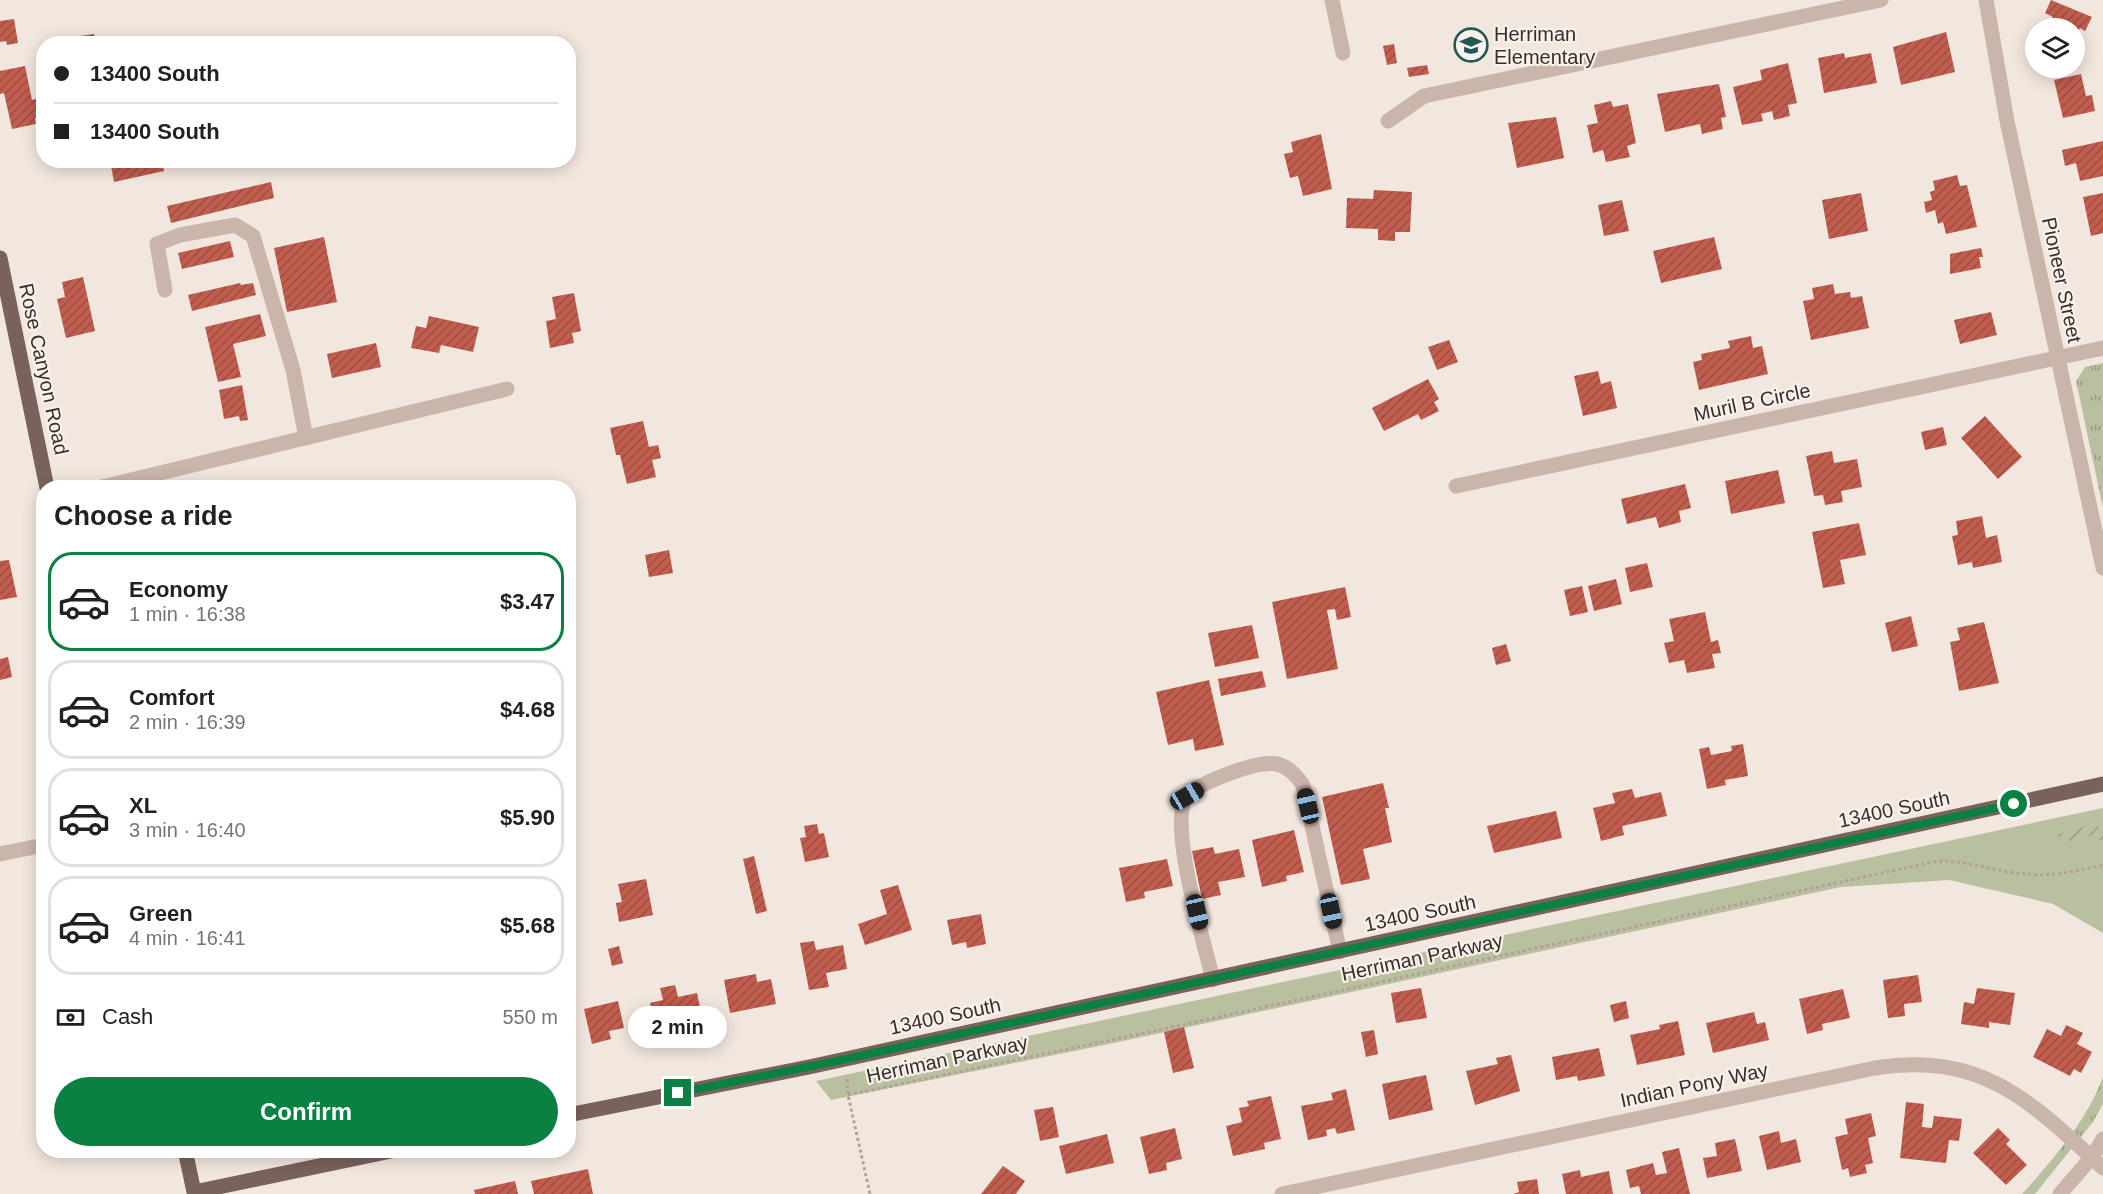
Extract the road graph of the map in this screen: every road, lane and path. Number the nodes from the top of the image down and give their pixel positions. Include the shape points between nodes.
1 (1332, 0) edge
2 (1881, 0) edge
3 (1986, 0) edge
4 (1343, 53) dead end
5 (1388, 121) dead end
6 (0, 258) edge
7 (165, 290) dead end
8 (2103, 348) edge
9 (2058, 358) junction
10 (507, 389) dead end
11 (306, 438) junction
12 (45, 480) edge
13 (131, 480) edge
14 (1456, 486) dead end
15 (2103, 568) edge
16 (2103, 784) edge
17 (36, 847) edge
18 (0, 854) edge
19 (2103, 865) edge
20 (1340, 952) junction
21 (1213, 980) junction
22 (847, 1079) dead end
23 (848, 1095) junction
24 (576, 1114) edge
25 (2103, 1139) edge
26 (186, 1158) edge
27 (358, 1158) edge
28 (2097, 1162) edge
29 (190, 1193) edge
30 (870, 1194) edge
31 (1282, 1194) edge
32 (2060, 1194) edge

1 - 4 street
2 - 5 street via 1424,96
3 - 9 street, Pioneer Street via 2007,121
6 - 12 main road, Rose Canyon Road
7 - 11 street via 157,244 180,235 235,225 253,236 293,370
8 - 9 street, Muril B Circle
9 - 14 street, Muril B Circle
9 - 15 street, Pioneer Street
10 - 11 street
11 - 13 street
16 - 20 main road, 13400 South
17 - 18 street
19 - 23 path, Herriman Parkway via 2067,873 2026,875 1953,860 1933,862
20 - 21 main road, 13400 South
20 - 21 street via 1303,784 1293,770 1268,762 1225,774 1187,796 1180,816 1182,845
21 - 24 main road, 13400 South
22 - 23 path
23 - 30 path, Herriman Parkway
25 - 28 street
26 - 29 main road
27 - 29 main road
28 - 31 street, Indian Pony Way via 2034,1106 2002,1085 1966,1071 1911,1064 1875,1068
28 - 32 street

